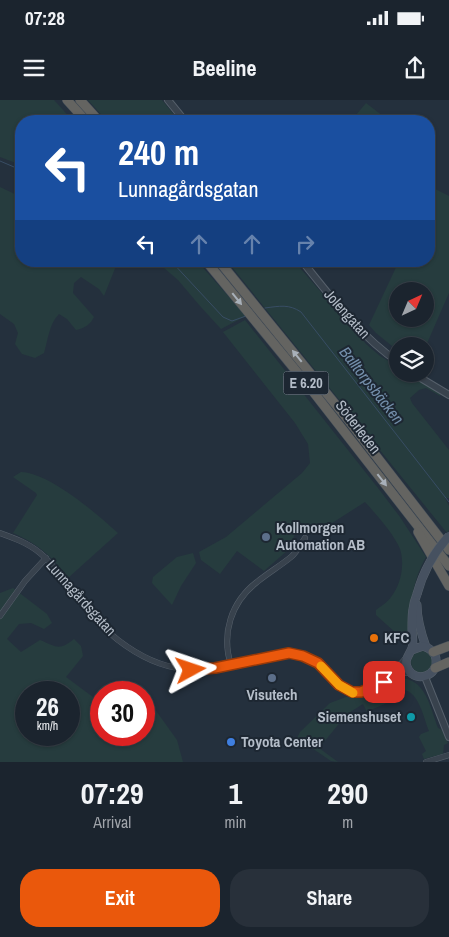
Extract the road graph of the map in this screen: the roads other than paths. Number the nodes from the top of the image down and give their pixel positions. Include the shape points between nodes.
1 (67, 100) edge
2 (80, 100) edge
3 (168, 100) edge
4 (81, 115) edge
5 (94, 115) edge
6 (180, 115) edge
7 (211, 267) edge
8 (224, 267) edge
9 (307, 267) edge
10 (389, 355) edge
11 (427, 382) edge
12 (434, 382) edge
13 (449, 390) edge
14 (449, 395) edge
15 (403, 507) junction
16 (0, 533) edge
17 (438, 536) junction
18 (449, 536) edge
19 (305, 538) dead end
20 (449, 546) edge
21 (449, 550) edge
22 (46, 558) junction
23 (449, 566) edge
24 (449, 586) edge
25 (417, 594) junction
26 (0, 616) edge
27 (449, 646) edge
28 (412, 650) junction
29 (429, 650) junction
30 (406, 658) junction
31 (449, 662) edge
32 (231, 666) junction
33 (435, 668) junction
34 (410, 672) junction
35 (425, 677) junction
36 (384, 682) junction
37 (449, 737) edge
38 (449, 755) edge
39 (426, 762) edge

1 - 4 highway
2 - 5 highway
3 - 6 street
7 -> 15 highway, Söderleden / E 6.20
17 -> 8 highway, Söderleden / E 6.20
9 - 10 street, Jolengatan via 356,325
11 - 14 street
12 - 13 street
15 - 23 highway, Söderleden / E 6.20
15 - 24 highway
16 - 22 street, Lunnagårdsgatan via 24,542
17 - 20 highway
17 - 21 highway, Söderleden / E 6.20
18 - 25 main road, bridge via 426,569
19 - 32 street via 293,556 255,583 238,602 227,632
22 - 26 street via 24,581
22 - 32 street, Lunnagårdsgatan via 98,621 134,651 182,670
25 - 28 main road via 412,615
25 - 29 main road via 417,616
27 - 29 highway
28 - 29 main road via 417,647
28 - 30 main road
29 - 33 main road via 436,658
30 - 34 main road
30 - 36 street, Lunnagårdsgatan
31 - 33 highway
32 - 36 street, Lunnagårdsgatan via 276,654 298,654 318,663 339,685 352,692 361,692
33 - 35 main road
34 - 35 main road
34 - 36 street, Lunnagårdsgatan
35 - 37 street
38 - 39 street

